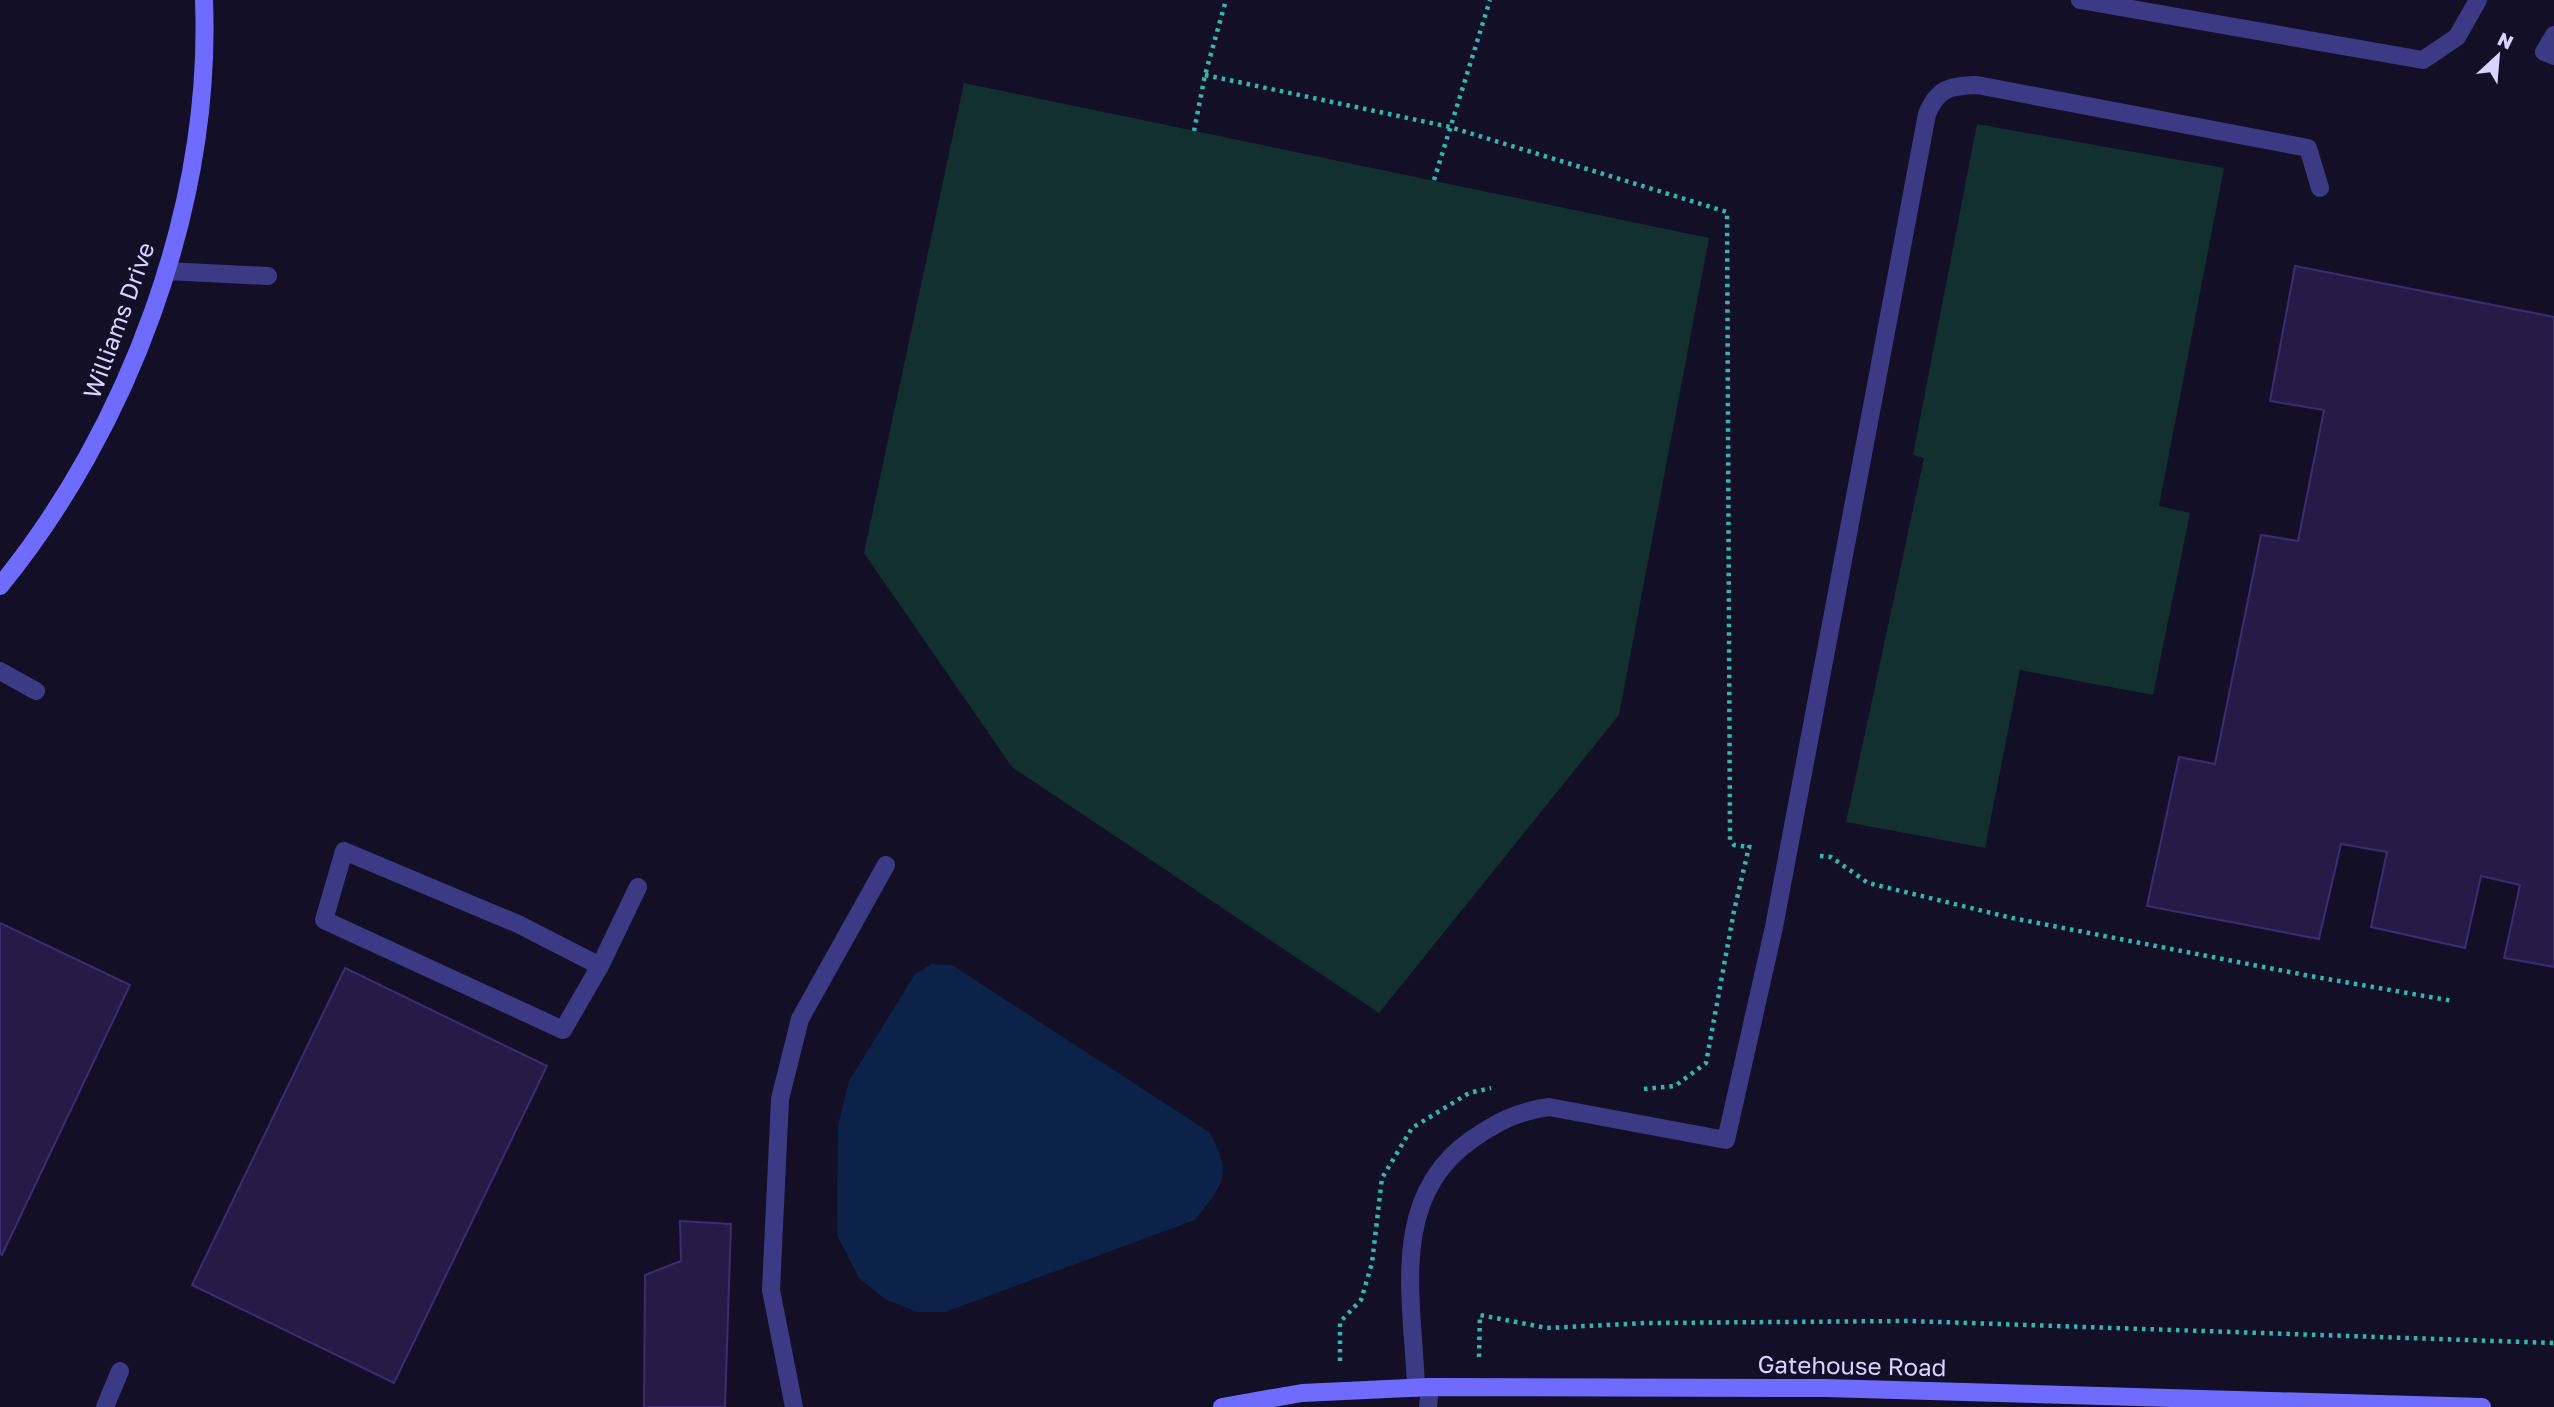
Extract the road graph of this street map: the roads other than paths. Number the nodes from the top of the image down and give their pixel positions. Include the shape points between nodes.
1 (204, 0) edge
2 (2080, 0) edge
3 (2478, 0) edge
4 (2554, 35) edge
5 (2554, 56) edge
6 (2320, 188) dead end
7 (166, 271) junction
8 (268, 276) dead end
9 (0, 586) edge
10 (0, 671) edge
11 (36, 691) dead end
12 (886, 865) dead end
13 (638, 887) dead end
14 (600, 966) junction
15 (120, 1371) dead end
16 (1423, 1388) junction
17 (105, 1407) edge
18 (794, 1407) edge
19 (1222, 1407) edge
20 (1429, 1407) edge
21 (2482, 1407) edge

1 - 7 street, Williams Drive via 194,151
2 - 3 street via 2423,60 2457,37
4 - 5 street via 2544,52
6 - 16 street via 2308,148 1977,85 1954,85 1934,97 1927,114 1788,853 1726,1140 1549,1107 1520,1111 1465,1144 1442,1164 1412,1228 1409,1259
7 - 8 street
7 - 9 street, Williams Drive via 128,376 80,473
10 - 11 street
12 - 18 street via 800,1019 780,1099 771,1290
13 - 14 street
14 - 14 street via 518,924 344,851 324,920 563,1030
15 - 17 street
16 - 19 street, Gatehouse Road via 1302,1393
16 - 20 street
16 - 21 street, Gatehouse Road via 1826,1388

